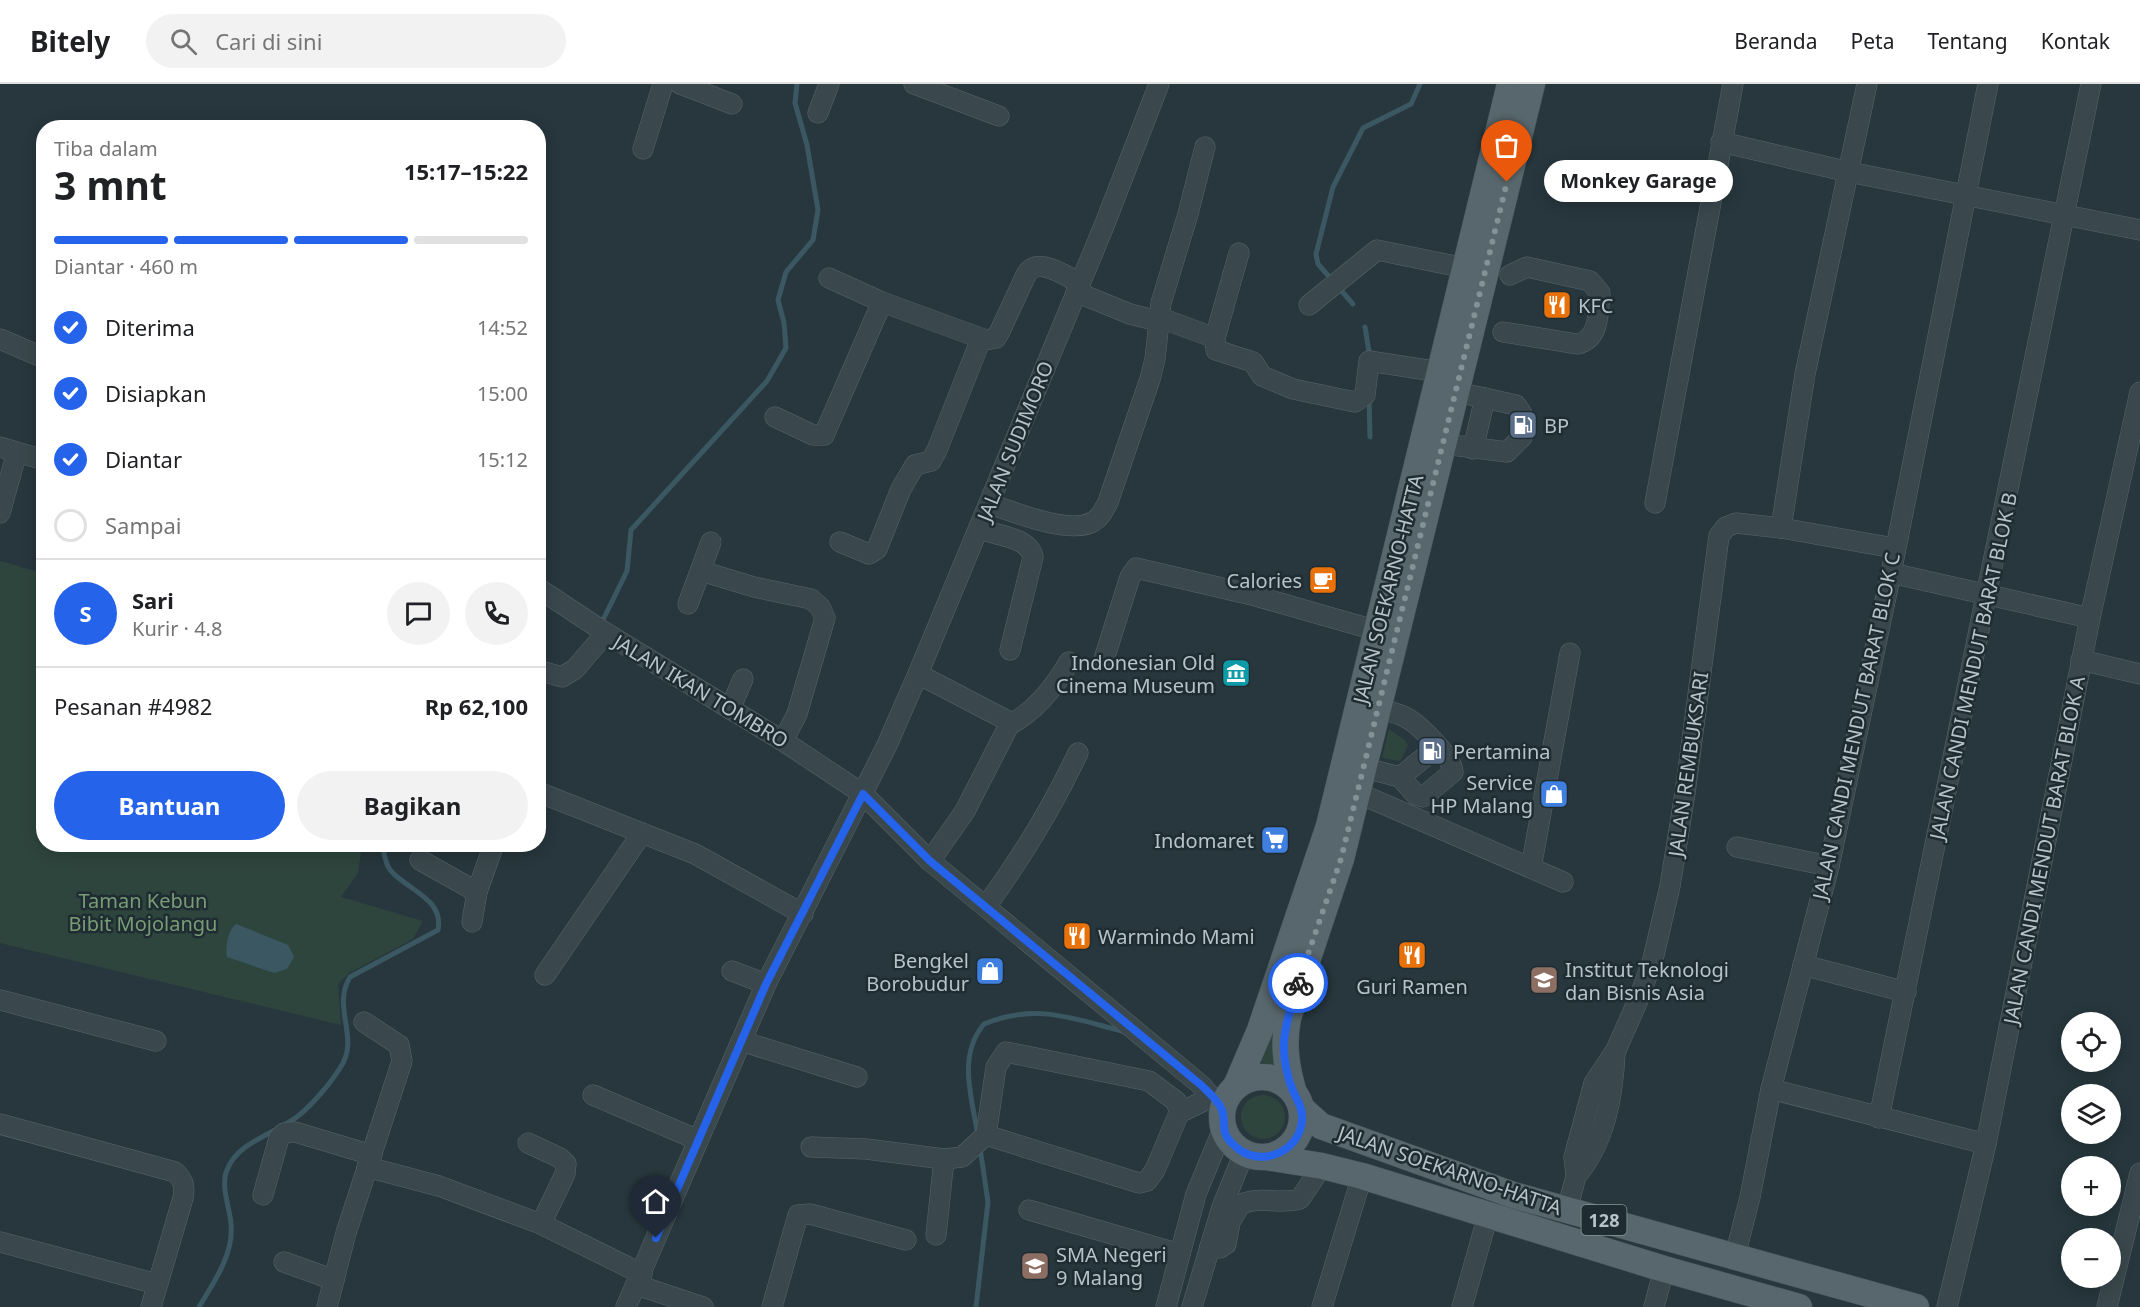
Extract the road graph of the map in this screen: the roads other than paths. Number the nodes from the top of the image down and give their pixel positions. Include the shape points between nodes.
1 (663, 84) edge
2 (680, 84) edge
3 (829, 84) edge
4 (1510, 84) edge
5 (1532, 84) edge
6 (1733, 84) edge
7 (1868, 84) edge
8 (1988, 84) edge
9 (2091, 84) edge
10 (925, 86) edge
11 (1153, 86) edge
12 (732, 104) dead end
13 (818, 113) dead end
14 (999, 116) dead end
15 (1721, 142) junction
16 (1205, 147) dead end
17 (643, 149) dead end
18 (1849, 172) junction
19 (1497, 180) junction
20 (1966, 194) junction
21 (2066, 214) junction
22 (2140, 230) edge
23 (1239, 253) dead end
24 (1465, 268) junction
25 (1510, 275) dead end
26 (829, 278) dead end
27 (1078, 288) junction
28 (882, 302) junction
29 (1309, 305) dead end
30 (1160, 321) junction
31 (1503, 332) dead end
32 (1215, 338) junction
33 (0, 339) edge
34 (981, 339) junction
35 (36, 355) edge
36 (1440, 372) junction
37 (1457, 392) junction
38 (2140, 392) edge
39 (1485, 398) junction
40 (775, 417) dead end
41 (1444, 444) junction
42 (1473, 449) junction
43 (9, 450) edge
44 (36, 458) edge
45 (1655, 503) dead end
46 (990, 504) junction
47 (0, 513) edge
48 (1781, 528) junction
49 (979, 529) junction
50 (711, 542) dead end
51 (840, 542) dead end
52 (1894, 548) junction
53 (701, 571) junction
54 (1891, 573) junction
55 (546, 593) edge
56 (1987, 595) junction
57 (688, 604) dead end
58 (2090, 618) junction
59 (1378, 631) junction
60 (606, 633) junction
61 (1010, 650) dead end
62 (1570, 653) dead end
63 (1104, 659) dead end
64 (2082, 660) junction
65 (1069, 662) dead end
66 (546, 672) edge
67 (918, 674) junction
68 (2140, 674) edge
69 (744, 679) dead end
70 (1380, 708) junction
71 (730, 709) junction
72 (1012, 723) junction
73 (783, 741) junction
74 (1437, 747) junction
75 (1078, 753) dead end
76 (1365, 768) junction
77 (1400, 777) junction
78 (1358, 793) junction
79 (863, 794) junction
80 (546, 795) edge
81 (642, 833) junction
82 (1737, 847) dead end
83 (491, 852) edge
84 (420, 860) dead end
85 (930, 861) junction
86 (1829, 866) junction
87 (1531, 868) junction
88 (1563, 882) dead end
89 (477, 892) junction
90 (987, 905) junction
91 (803, 914) junction
92 (472, 922) dead end
93 (1803, 965) junction
94 (732, 971) dead end
95 (545, 975) dead end
96 (766, 984) junction
97 (1906, 992) junction
98 (0, 1000) edge
99 (364, 1022) dead end
100 (156, 1041) dead end
101 (741, 1041) junction
102 (857, 1077) dead end
103 (1236, 1086) junction
104 (1771, 1089) junction
105 (593, 1095) dead end
106 (1297, 1100) junction
107 (1216, 1107) junction
108 (1178, 1108) junction
109 (1879, 1118) junction
110 (0, 1124) edge
111 (983, 1136) junction
112 (698, 1140) junction
113 (528, 1143) dead end
114 (1986, 1144) junction
115 (811, 1147) dead end
116 (1255, 1155) junction
117 (944, 1159) junction
118 (370, 1161) junction
119 (1322, 1166) junction
120 (2140, 1173) edge
121 (1362, 1176) junction
122 (263, 1195) dead end
123 (1029, 1210) dead end
124 (1567, 1210) junction
125 (1488, 1215) junction
126 (542, 1224) junction
127 (936, 1235) dead end
128 (906, 1240) dead end
129 (0, 1242) edge
130 (1210, 1246) junction
131 (1180, 1254) junction
132 (1735, 1256) junction
133 (284, 1262) dead end
134 (1664, 1269) junction
135 (640, 1279) junction
136 (334, 1280) junction
137 (158, 1284) junction
138 (1728, 1287) junction
139 (151, 1307) edge
140 (327, 1307) edge
141 (626, 1307) edge
142 (703, 1307) edge
143 (772, 1307) edge
144 (1166, 1307) edge
145 (1192, 1307) edge
146 (1322, 1307) edge
147 (1462, 1307) edge
148 (1654, 1307) edge
149 (1799, 1307) edge
150 (1916, 1307) edge
151 (1947, 1307) edge
152 (2107, 1307) edge

1 - 17 street
2 - 12 street
3 - 13 street
4 - 19 main road, JALAN SOEKARNO-HATTA
5 - 19 main road, JALAN SOEKARNO-HATTA
6 - 15 street
7 - 18 street
8 - 20 street, JALAN CANDI MENDUT BARAT BLOK C
9 - 21 street, JALAN CANDI MENDUT BARAT BLOK B
10 - 14 street
11 - 27 street, JALAN SUDIMORO
15 - 18 street
15 - 45 street
16 - 30 street via 1164,291
18 - 20 street
18 - 48 street via 1805,374
19 - 24 main road, JALAN SOEKARNO-HATTA
19 - 37 main road, JALAN SOEKARNO-HATTA
20 - 21 street
20 - 52 street, JALAN CANDI MENDUT BARAT BLOK C
21 - 22 street
21 - 56 street, JALAN CANDI MENDUT BARAT BLOK B
23 - 32 street
24 - 29 street via 1377,250
24 - 36 main road, JALAN SOEKARNO-HATTA
25 - 31 street via 1527,267 1590,281 1600,293 1598,313 1593,335 1587,342 1577,344
26 - 28 street
27 - 30 street via 1130,314
27 - 34 street via 1042,266 1032,268 998,336
27 - 46 street, JALAN SUDIMORO
28 - 34 street
28 - 40 street via 824,435 813,435
30 - 32 street
30 - 46 street via 1150,379 1100,517 1075,527
32 - 36 street via 1216,350 1253,362 1262,376 1326,398 1355,402 1364,398 1371,361
33 - 35 street
34 - 51 street via 937,450 931,460 915,465 877,549 869,554
36 - 59 main road, JALAN SOEKARNO-HATTA
37 - 39 street
37 - 41 main road, JALAN SOEKARNO-HATTA
38 - 58 street, JALAN CANDI MENDUT BARAT BLOK A
39 - 42 street
39 - 42 street via 1516,405 1522,414 1522,437 1507,452
41 - 42 street
41 - 70 main road, JALAN SOEKARNO-HATTA
43 - 44 street
43 - 47 street
46 - 49 street, JALAN SUDIMORO
48 - 52 street, JALAN REMBUKSARI
48 - 124 street, JALAN REMBUKSARI via 1736,523 1726,526 1719,536 1670,886 1653,959 1616,1050 1594,1083 1574,1157 1576,1176
49 - 61 street via 1024,543 1032,552
49 - 67 street, JALAN SUDIMORO
50 - 53 street
52 - 54 street, JALAN CANDI MENDUT BARAT BLOK C
53 - 57 street
53 - 73 street via 811,599 823,610 825,618 797,714
54 - 56 street
54 - 86 street, JALAN CANDI MENDUT BARAT BLOK C
55 - 60 street, JALAN IKAN TOMBRO
56 - 58 street
56 - 97 street, JALAN CANDI MENDUT BARAT BLOK B
58 - 64 street, JALAN CANDI MENDUT BARAT BLOK A
59 - 63 street via 1136,568
59 - 103 main road, JALAN SOEKARNO-HATTA via 1329,826 1260,1030
60 - 66 street via 575,669 562,677
60 - 71 street, JALAN IKAN TOMBRO
62 - 87 street
64 - 68 street
64 - 114 street, JALAN CANDI MENDUT BARAT BLOK A
65 - 72 street via 1042,701 1020,721
67 - 72 street
67 - 79 street, JALAN SUDIMORO
69 - 71 street
70 - 74 street via 1405,716
70 - 76 main road, JALAN SOEKARNO-HATTA
71 - 73 street, JALAN IKAN TOMBRO
72 - 85 street via 965,811
73 - 79 street, JALAN IKAN TOMBRO
74 - 77 street
74 - 77 street via 1453,772 1423,797 1416,795
75 - 90 street via 1020,860
76 - 77 street
76 - 78 main road, JALAN SOEKARNO-HATTA
78 - 87 street
78 - 106 main road, JALAN SOEKARNO-HATTA via 1341,859 1288,1018 1286,1064
79 - 85 street
79 - 91 street, JALAN SUDIMORO
80 - 81 street
81 - 91 street via 688,851
81 - 95 street
82 - 86 street
83 - 89 street
84 - 89 street
85 - 90 street
86 - 93 street, JALAN CANDI MENDUT BARAT BLOK C
87 - 88 street
89 - 92 street
90 - 107 street
91 - 96 street, JALAN SUDIMORO
93 - 97 street
93 - 104 street, JALAN CANDI MENDUT BARAT BLOK C
94 - 96 street
96 - 101 street, JALAN SUDIMORO
97 - 109 street, JALAN CANDI MENDUT BARAT BLOK B
98 - 100 street
99 - 118 street via 393,1040 402,1052
101 - 102 street
101 - 112 street, JALAN SUDIMORO
103 - 106 main road, JALAN SOEKARNO-HATTA / 128 via 1254,1076 1275,1078
103 - 107 main road, JALAN SOEKARNO-HATTA
104 - 109 street
104 - 132 street, JALAN CANDI MENDUT BARAT BLOK C
105 - 112 street
106 - 116 main road, JALAN SOEKARNO-HATTA via 1302,1123 1295,1140 1287,1149
106 - 124 main road, JALAN SOEKARNO-HATTA / 128 via 1312,1120 1330,1130 1513,1195
107 - 108 street
107 - 116 main road via 1232,1143
107 - 131 street
108 - 111 street via 1152,1176 1139,1183
108 - 111 street via 1149,1081 1006,1052 996,1066
109 - 114 street
110 - 137 street via 175,1172 181,1177 183,1198
111 - 117 street via 966,1154
112 - 135 street, JALAN SUDIMORO
113 - 126 street via 566,1164
114 - 151 street, JALAN CANDI MENDUT BARAT BLOK A
115 - 117 street
116 - 119 main road, JALAN SOEKARNO-HATTA / 128
116 - 130 street
117 - 127 street
118 - 122 street via 296,1132 284,1133 277,1143
118 - 126 street
118 - 136 street
119 - 121 main road, JALAN SOEKARNO-HATTA / 128
119 - 130 street via 1300,1199 1240,1205 1230,1222 1226,1244 1220,1248
120 - 152 street
121 - 125 main road, JALAN SOEKARNO-HATTA / 128
121 - 146 street
123 - 131 street
124 - 132 main road, JALAN SOEKARNO-HATTA / 128
125 - 134 main road, JALAN SOEKARNO-HATTA / 128
125 - 147 street
126 - 135 street
128 - 143 street via 810,1214 798,1215
129 - 137 street
130 - 145 street
131 - 144 street
132 - 138 main road
132 - 150 main road, JALAN SOEKARNO-HATTA / 128
133 - 136 street
134 - 138 main road, JALAN SOEKARNO-HATTA / 128
134 - 148 street
135 - 141 street, JALAN SUDIMORO
135 - 142 street
136 - 140 street
137 - 139 street
138 - 149 main road, JALAN SOEKARNO-HATTA / 128

